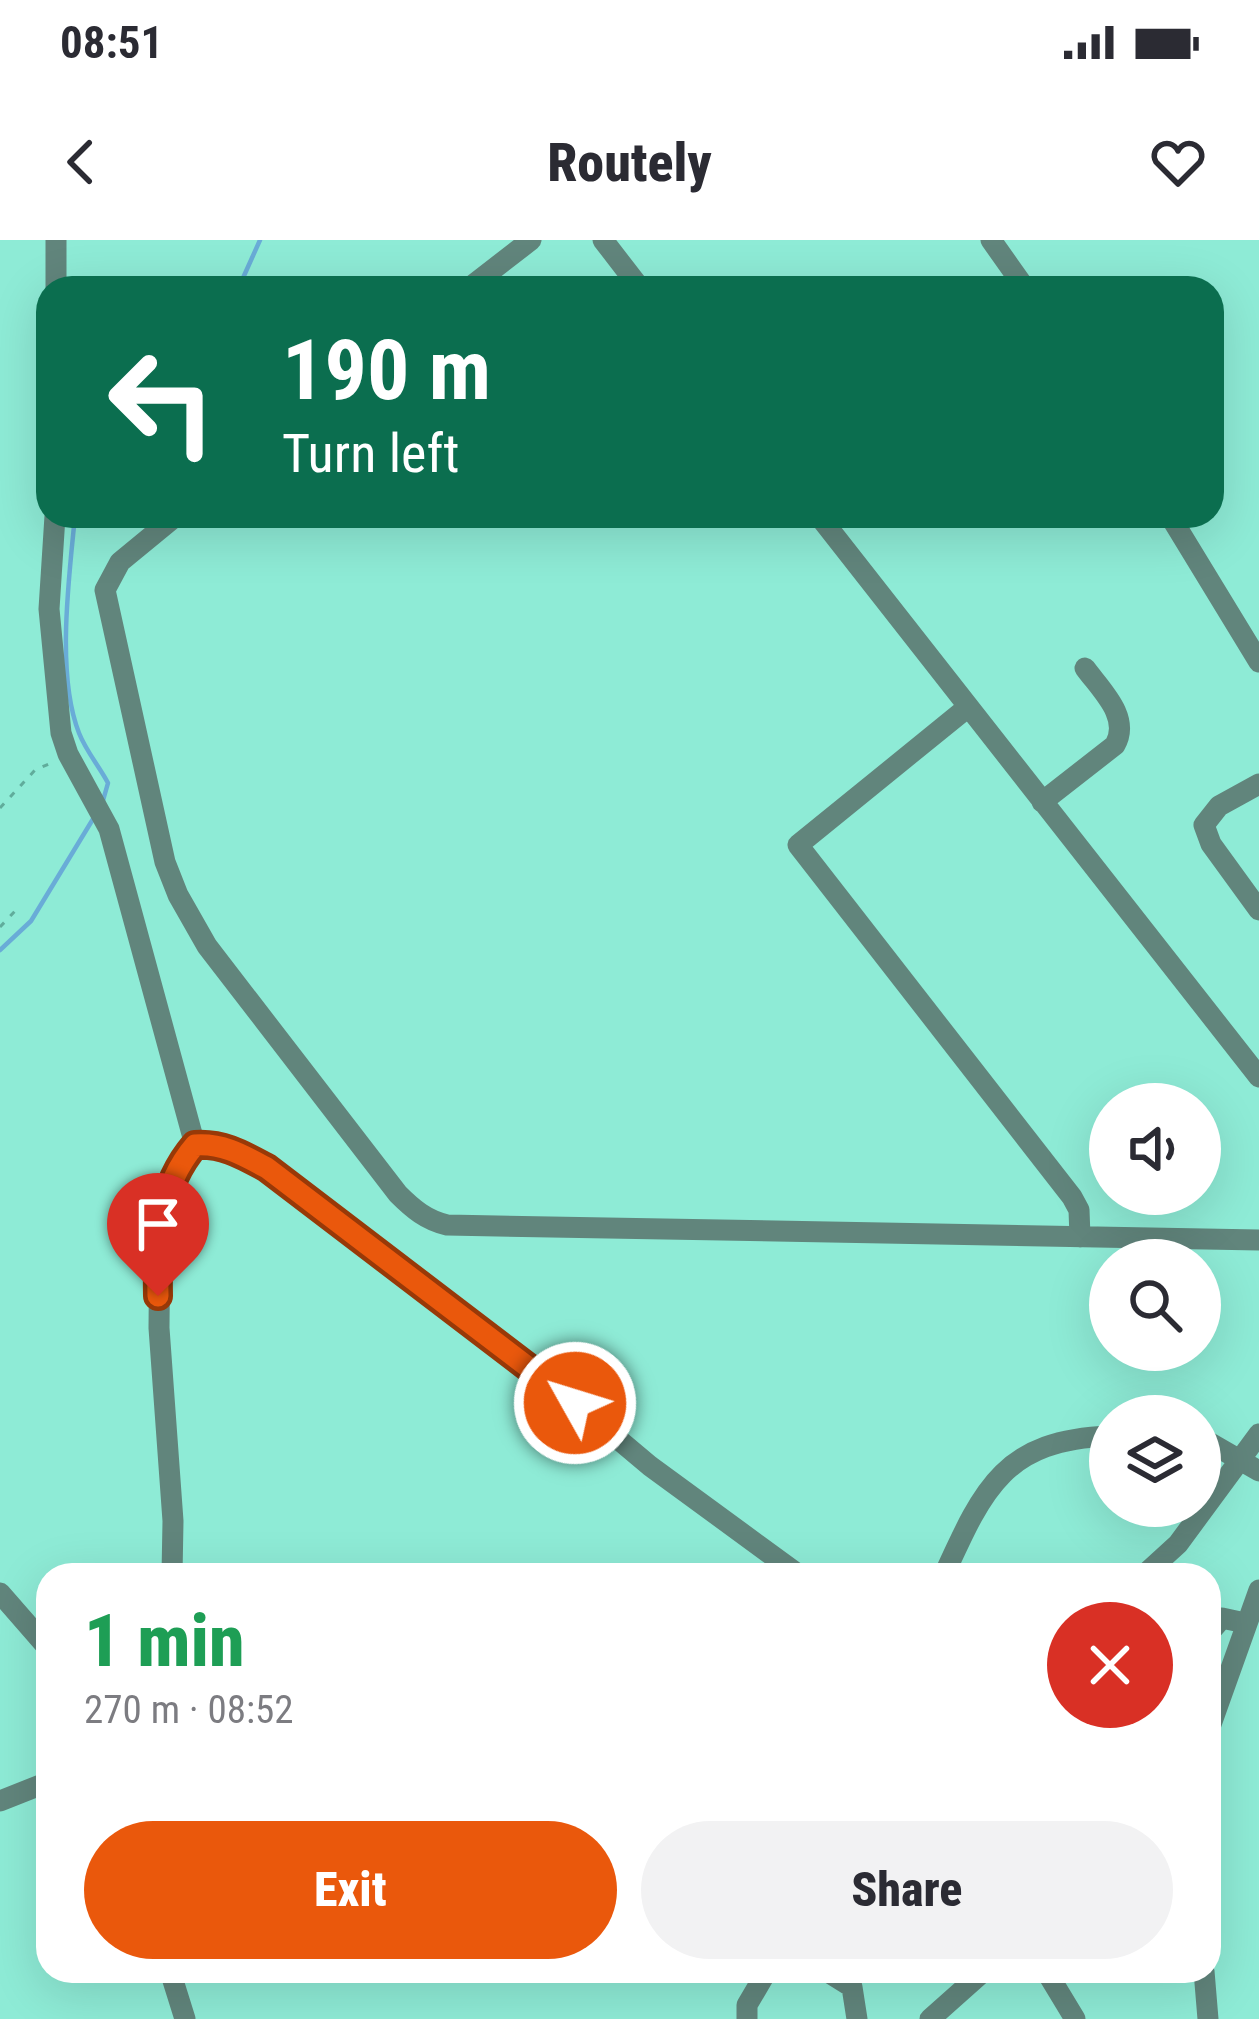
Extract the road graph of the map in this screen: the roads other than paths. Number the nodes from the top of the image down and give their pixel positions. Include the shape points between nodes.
1 (56, 240) edge
2 (531, 240) edge
3 (603, 240) edge
4 (991, 240) edge
5 (56, 276) edge
6 (484, 276) edge
7 (631, 276) edge
8 (1016, 276) edge
9 (54, 528) edge
10 (161, 528) edge
11 (828, 528) edge
12 (1177, 528) edge
13 (1259, 662) edge
14 (1085, 668) dead end
15 (968, 707) junction
16 (1259, 784) edge
17 (1042, 802) junction
18 (1259, 910) edge
19 (1259, 1077) edge
20 (195, 1145) junction
21 (1080, 1238) junction
22 (1259, 1240) edge
23 (1259, 1434) edge
24 (1089, 1438) edge
25 (1221, 1449) edge
26 (1249, 1466) edge
27 (172, 1563) edge
28 (783, 1563) edge
29 (950, 1563) edge
30 (1157, 1563) edge
31 (1259, 1590) edge
32 (0, 1593) edge
33 (1221, 1619) edge
34 (1245, 1624) junction
35 (36, 1634) edge
36 (1221, 1691) edge
37 (36, 1787) edge
38 (0, 1801) edge
39 (174, 1983) edge
40 (760, 1983) edge
41 (846, 1983) edge
42 (970, 1983) edge
43 (1054, 1983) edge
44 (1205, 1983) edge
45 (185, 2019) edge
46 (747, 2019) edge
47 (857, 2019) edge
48 (930, 2019) edge
49 (1076, 2019) edge
50 (1208, 2019) edge

1 - 5 street
2 - 6 street
3 - 7 street
4 - 8 street
9 - 20 street via 49,609 56,703 68,754 99,808
10 - 21 street via 120,562 105,590 165,862 207,946 415,1210 447,1225
11 - 15 street
12 - 13 street
14 - 17 street via 1117,713 1120,736
15 - 17 street
15 - 21 street via 798,844 1072,1197
16 - 18 street via 1204,825
17 - 19 street
20 - 27 street via 169,1188 158,1243
20 - 28 street via 232,1150 267,1168
21 - 22 street
23 - 26 street
24 - 29 street via 1057,1440 986,1491
25 - 26 street
26 - 30 street
31 - 34 street
32 - 35 street
33 - 34 street
34 - 36 street
37 - 38 street
39 - 45 street
40 - 46 street
41 - 47 street
42 - 48 street
43 - 49 street
44 - 50 street

